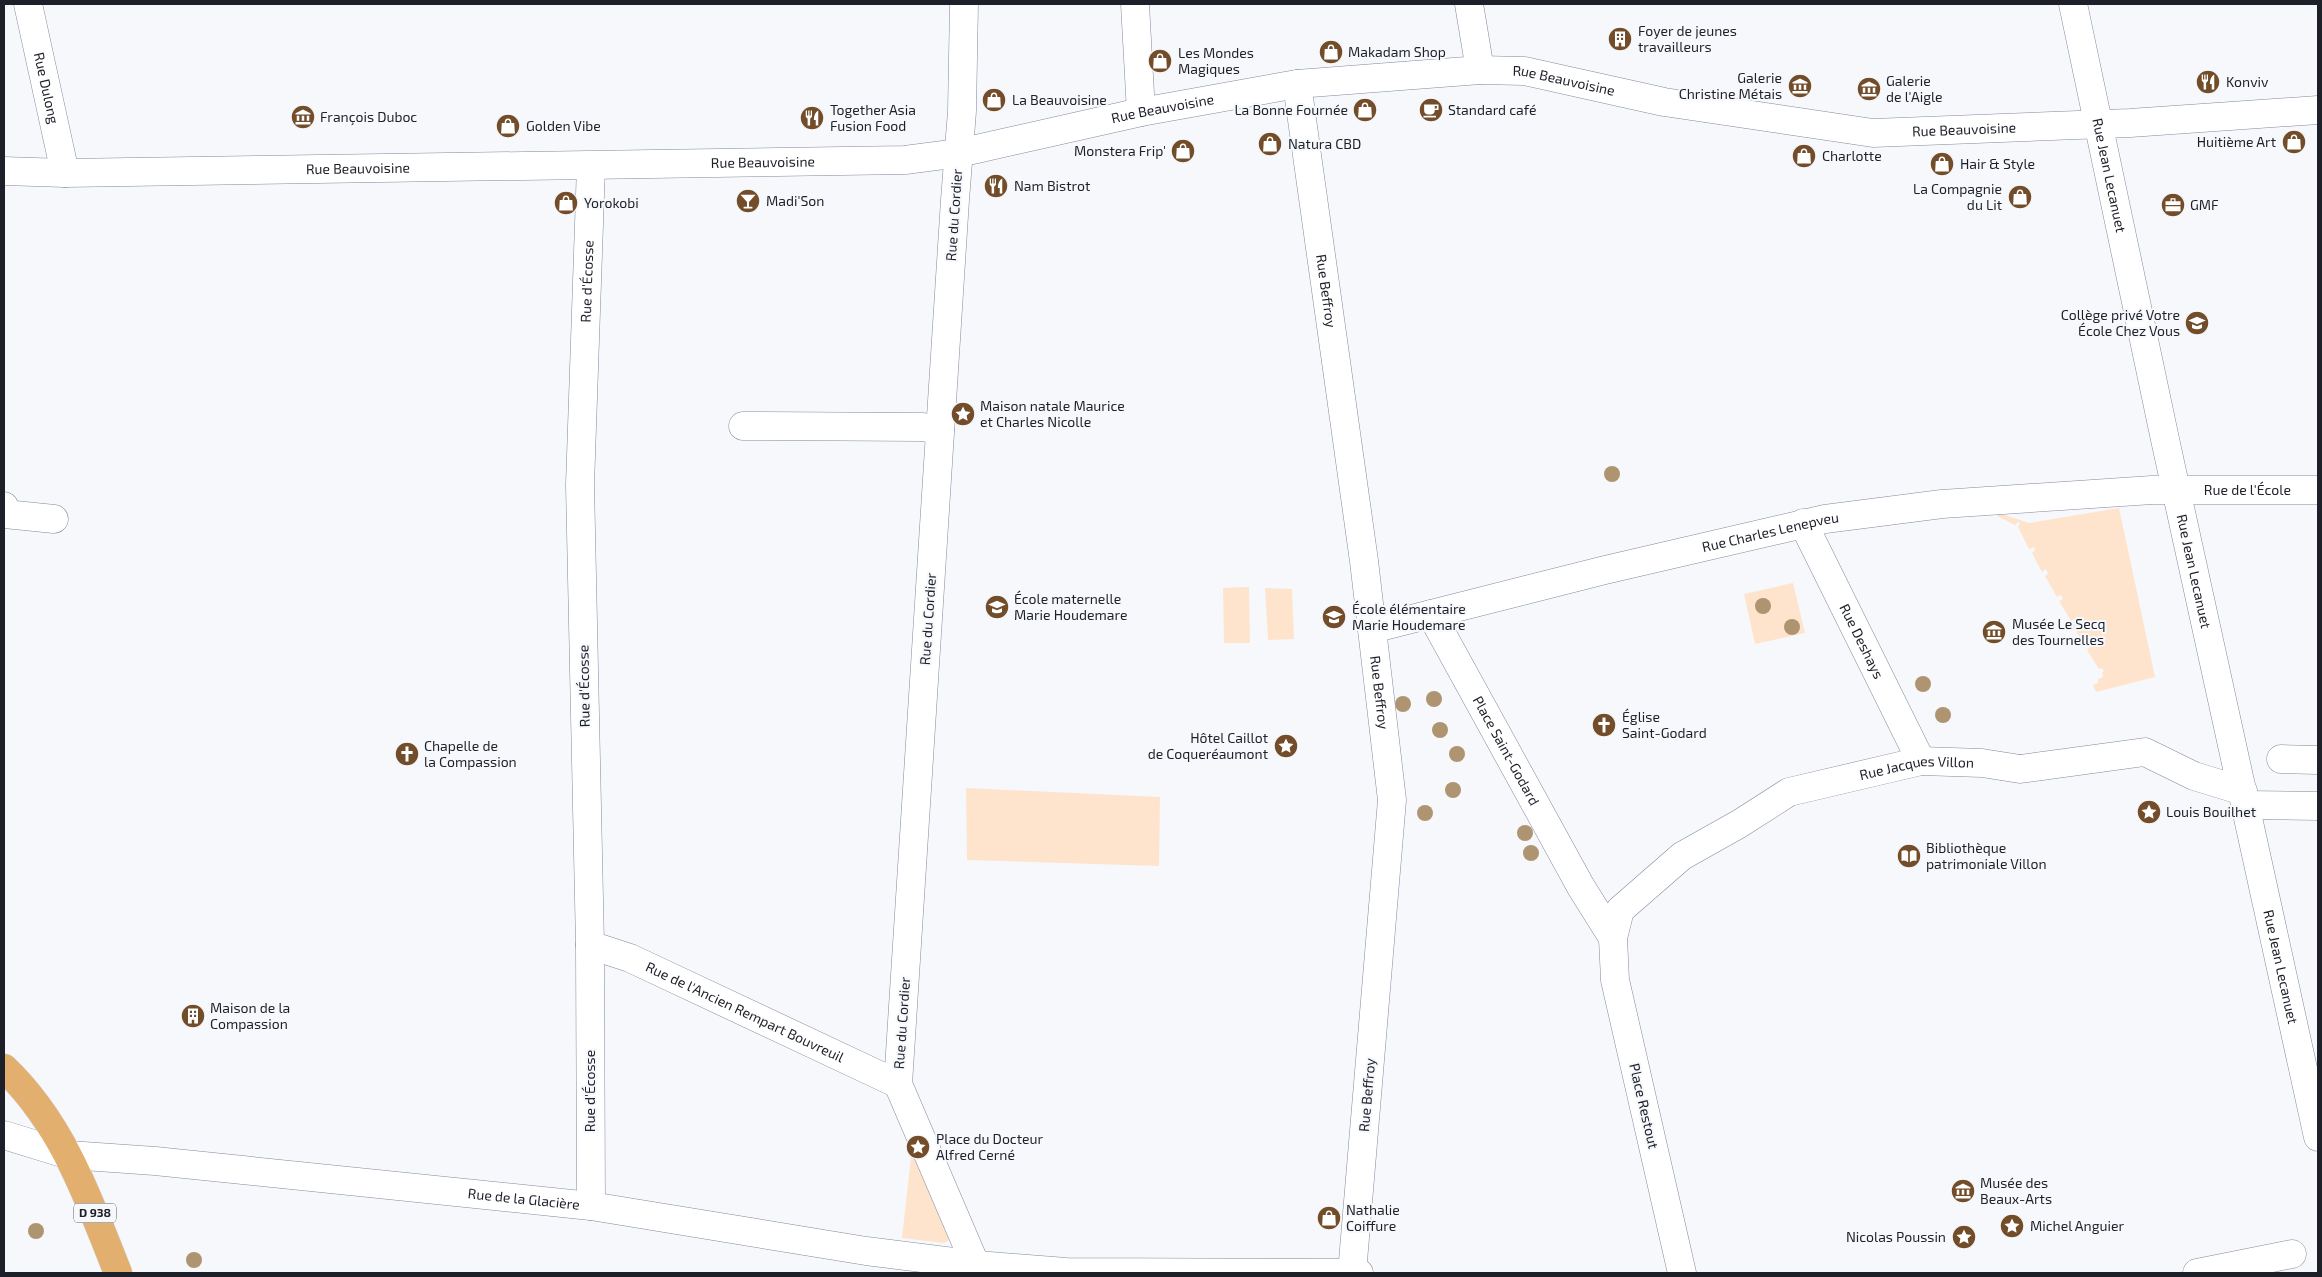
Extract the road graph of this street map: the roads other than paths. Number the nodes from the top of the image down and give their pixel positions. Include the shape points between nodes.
1 (28, 4) edge
2 (964, 4) edge
3 (1135, 4) edge
4 (1469, 4) edge
5 (2074, 4) edge
6 (1480, 70) junction
7 (1297, 84) junction
8 (2318, 110) edge
9 (1141, 112) junction
10 (2100, 124) junction
11 (959, 153) junction
12 (591, 166) junction
13 (4, 171) edge
14 (65, 173) junction
15 (743, 426) dead end
16 (940, 429) junction
17 (2177, 490) junction
18 (2318, 490) edge
19 (4, 506) edge
20 (54, 519) dead end
21 (1803, 523) junction
22 (1431, 614) junction
23 (1372, 629) junction
24 (2281, 760) dead end
25 (2318, 760) edge
26 (1920, 761) junction
27 (2244, 798) junction
28 (2318, 806) edge
29 (1620, 910) joint
30 (1613, 938) junction
31 (590, 945) junction
32 (4, 1068) edge
33 (898, 1084) junction
34 (4, 1135) edge
35 (2318, 1137) edge
36 (69, 1155) junction
37 (590, 1206) junction
38 (2292, 1254) dead end
39 (975, 1271) edge
40 (118, 1273) edge
41 (1353, 1273) edge
42 (1359, 1273) edge
43 (1682, 1273) edge
44 (2197, 1273) edge

1 - 14 street, Rue Dulong
2 - 11 street, Rue du Cordier
3 - 9 street
4 - 6 street
5 - 10 street, Rue Jean Lecanuet
6 - 7 street, Rue Beauvoisine
6 - 10 street, Rue Beauvoisine via 1524,71 1664,102 1873,133
7 - 9 street, Rue Beauvoisine
7 - 23 street, Rue Beffroy
8 - 10 street, Rue Beauvoisine
9 - 11 street, Rue Beauvoisine
10 - 17 street, Rue Jean Lecanuet
11 - 12 street, Rue Beauvoisine via 906,160
11 - 16 street, Rue du Cordier
12 - 14 street, Rue Beauvoisine
12 - 31 street, Rue d'Écosse via 580,485
13 - 14 street, Rue Beauvoisine
15 - 16 street
16 - 33 street, Rue du Cordier
17 - 18 street, Rue de l'École
17 - 21 street, Rue Charles Lenepveu via 1942,504
17 - 27 street, Rue Jean Lecanuet
19 - 20 street via 5,514
21 - 22 street, Rue Charles Lenepveu
21 - 26 street, Rue Deshays
22 - 23 street, Rue Charles Lenepveu
22 - 30 street, Place Saint-Godard via 1581,887
23 - 41 street, Rue Beffroy via 1392,800
24 - 25 street
26 - 27 street, Rue Jacques Villon via 1982,763 2020,769 2145,752
26 - 29 street, Rue Jacques Villon via 1789,792 1682,856
27 - 28 street, Rue Jacques Villon
27 - 35 street, Rue Jean Lecanuet
29 - 30 street, Place Restout
30 - 43 street, Place Restout via 1614,980
31 - 33 street, Rue de l'Ancien Rempart Bouvreuil via 630,958
31 - 37 street, Rue d'Écosse
32 - 36 main road, D 938 via 48,1121
33 - 39 street
34 - 36 street, Rue de la Glacière
36 - 37 street, Rue de la Glacière
36 - 40 main road, D 938
37 - 39 street, Rue de la Glacière
38 - 44 street
39 - 41 street, Rue de la Glacière
41 - 42 street, Rue de la Glacière

